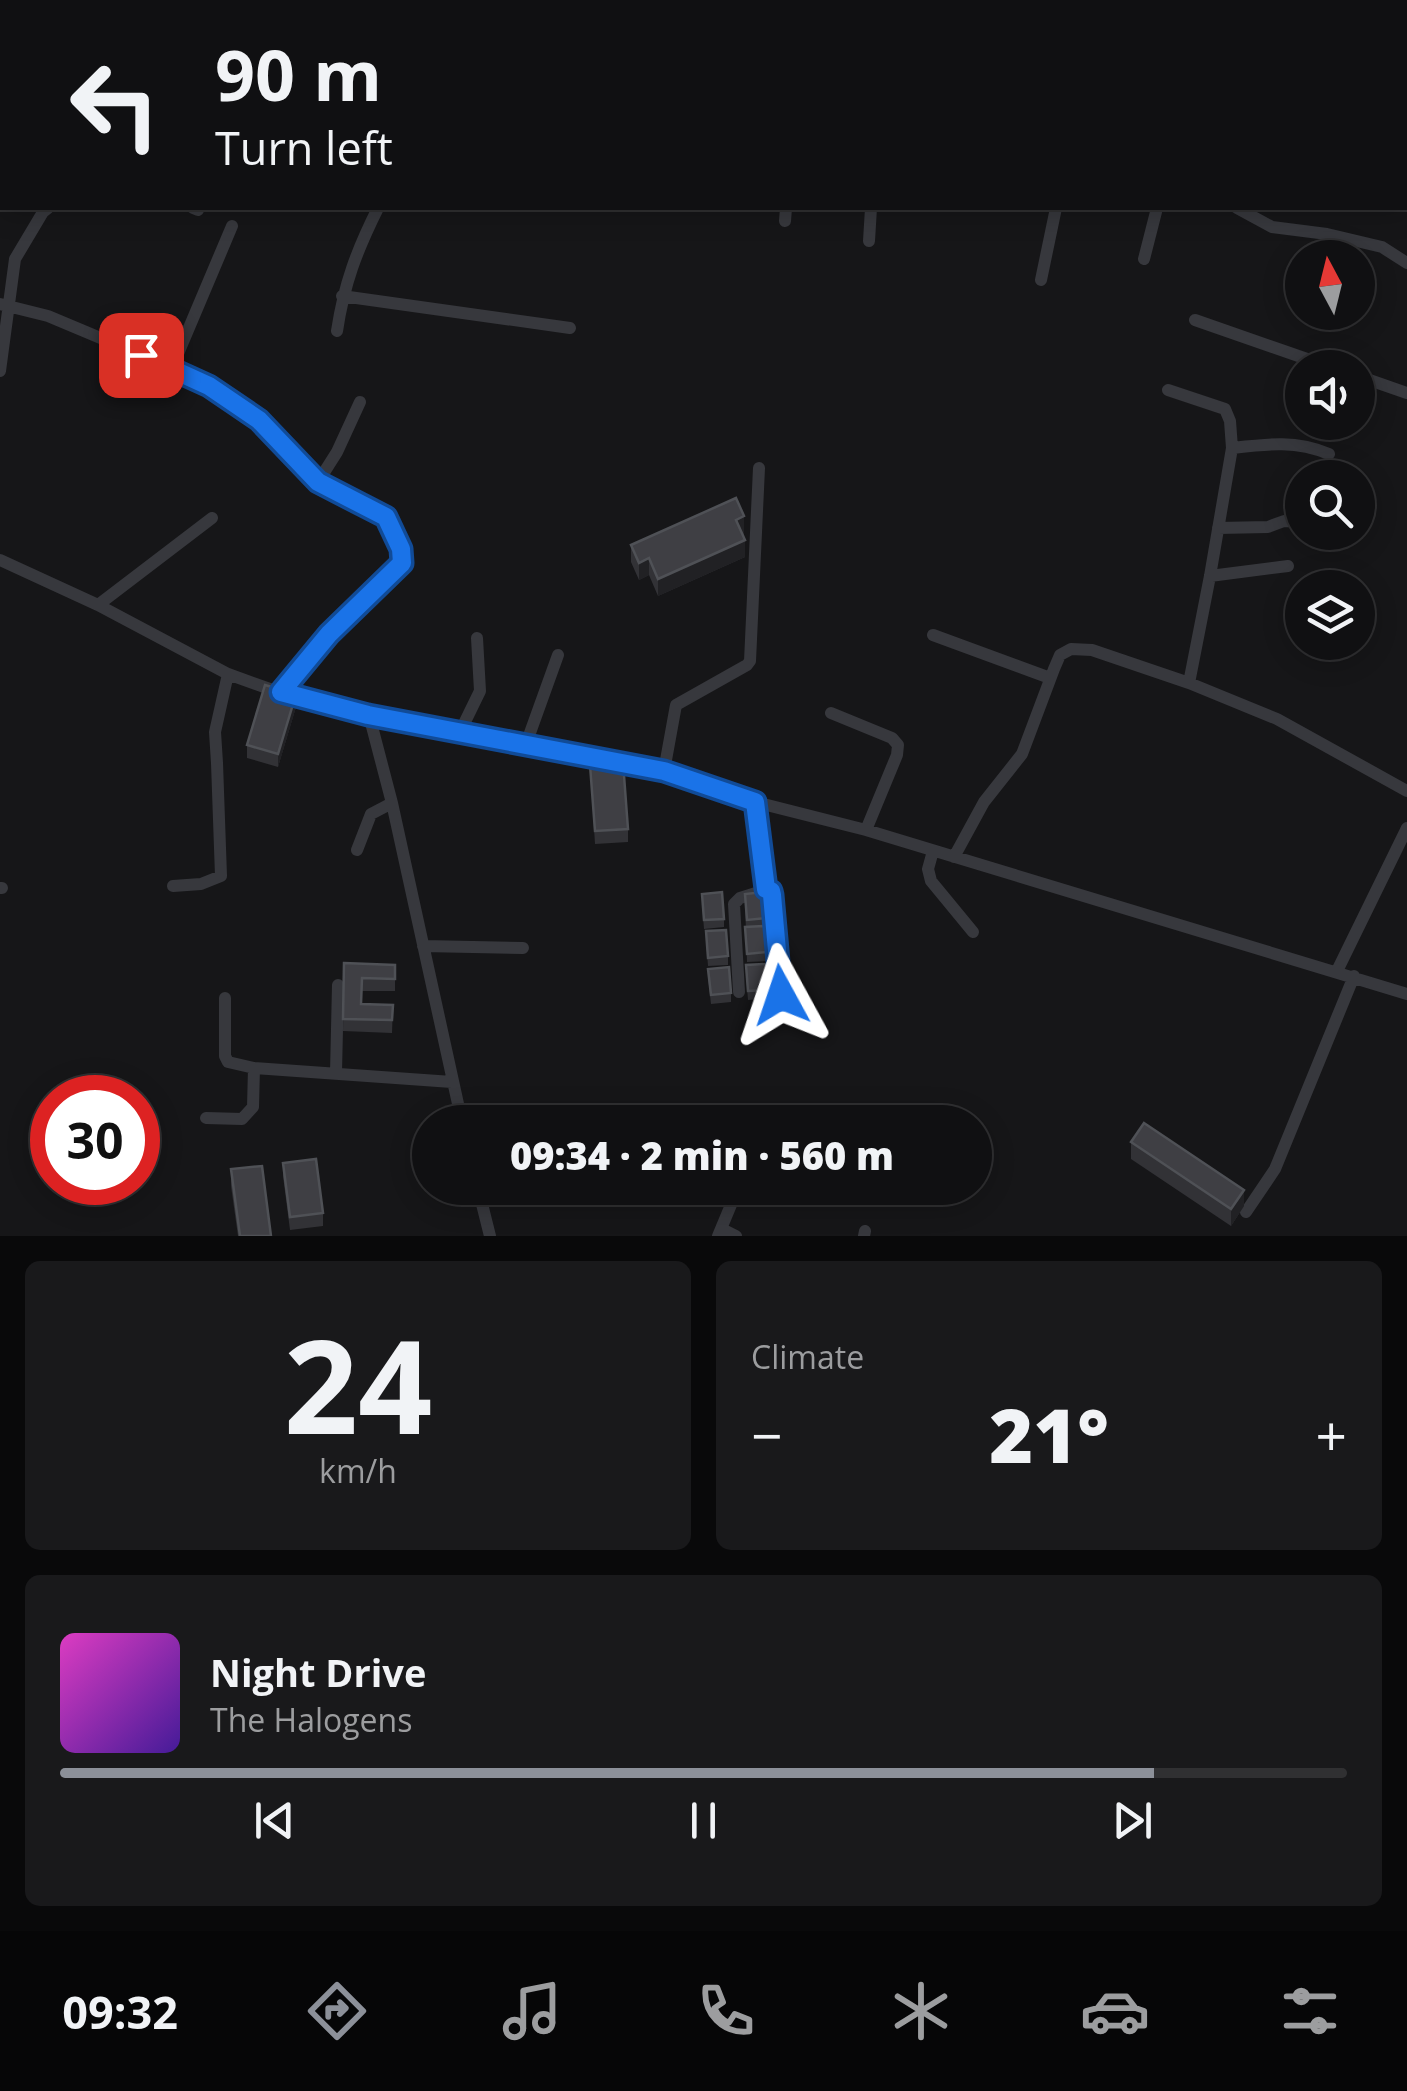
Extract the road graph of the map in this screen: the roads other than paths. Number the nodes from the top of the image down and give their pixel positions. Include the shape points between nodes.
1 (45, 210) edge
2 (377, 210) edge
3 (872, 210) edge
4 (1056, 210) edge
5 (1156, 210) edge
6 (1240, 210) edge
7 (232, 226) dead end
8 (869, 242) dead end
9 (1144, 259) dead end
10 (1407, 264) edge
11 (1041, 280) dead end
12 (342, 296) junction
13 (5, 305) edge
14 (1195, 320) dead end
15 (570, 328) dead end
16 (338, 331) dead end
17 (1285, 351) edge
18 (172, 368) junction
19 (0, 371) edge
20 (1375, 382) edge
21 (1168, 390) dead end
22 (1407, 394) edge
23 (360, 402) dead end
24 (1232, 448) junction
25 (1329, 454) dead end
26 (759, 468) dead end
27 (318, 482) junction
28 (212, 518) dead end
29 (1285, 521) edge
30 (1218, 528) junction
31 (0, 560) edge
32 (1288, 566) dead end
33 (1210, 576) junction
34 (98, 605) junction
35 (933, 635) dead end
36 (477, 638) dead end
37 (558, 656) dead end
38 (228, 674) junction
39 (1050, 678) junction
40 (1189, 682) junction
41 (281, 692) junction
42 (831, 712) dead end
43 (368, 715) junction
44 (460, 732) junction
45 (526, 744) junction
46 (664, 771) junction
47 (1407, 791) edge
48 (755, 802) junction
49 (392, 804) junction
50 (1407, 828) edge
51 (866, 830) junction
52 (356, 850) dead end
53 (933, 850) junction
54 (954, 856) junction
55 (174, 886) dead end
56 (766, 889) junction
57 (973, 932) dead end
58 (423, 946) junction
59 (523, 948) dead end
60 (1337, 971) junction
61 (1354, 976) junction
62 (338, 985) dead end
63 (740, 992) dead end
64 (1407, 994) edge
65 (781, 995) dead end
66 (225, 998) dead end
67 (254, 1068) junction
68 (336, 1072) junction
69 (452, 1082) junction
70 (458, 1105) edge
71 (206, 1118) dead end
72 (482, 1205) edge
73 (731, 1205) edge
74 (1246, 1212) dead end
75 (720, 1232) edge
76 (490, 1236) edge
77 (736, 1236) edge

1 - 13 street via 15,259
2 - 12 street
3 - 8 street
4 - 11 street
5 - 9 street
6 - 10 street via 1272,228 1382,247
7 - 18 street
12 - 15 street
12 - 16 street
13 - 18 street
13 - 19 street
14 - 17 street
18 - 27 street via 259,420
20 - 22 street
21 - 24 street via 1225,409
23 - 27 street
24 - 25 street via 1284,442
24 - 30 street
26 - 46 street via 750,660 676,705
27 - 41 street via 386,517 402,563
28 - 34 street
29 - 30 street
30 - 33 street
31 - 34 street
32 - 33 street
33 - 40 street
34 - 38 street
35 - 39 street
36 - 44 street via 480,691
37 - 45 street
38 - 41 street
38 - 55 street via 214,746 220,876
39 - 40 street via 1071,648
39 - 54 street via 1022,754
40 - 47 street via 1277,719
41 - 43 street
42 - 51 street via 898,745
43 - 44 street
43 - 49 street
44 - 45 street
45 - 46 street
46 - 48 street
48 - 51 street
48 - 56 street
49 - 52 street via 371,814
49 - 58 street
50 - 60 street
51 - 53 street
53 - 54 street
53 - 57 street via 931,881
54 - 60 street
56 - 63 street via 734,904
56 - 65 street via 772,895
58 - 59 street
58 - 69 street
60 - 61 street
61 - 64 street
61 - 74 street via 1275,1169
62 - 68 street
66 - 67 street via 226,1060
67 - 68 street
67 - 71 street via 253,1107 242,1119
68 - 69 street
69 - 70 street
72 - 76 street
73 - 75 street
75 - 77 street

